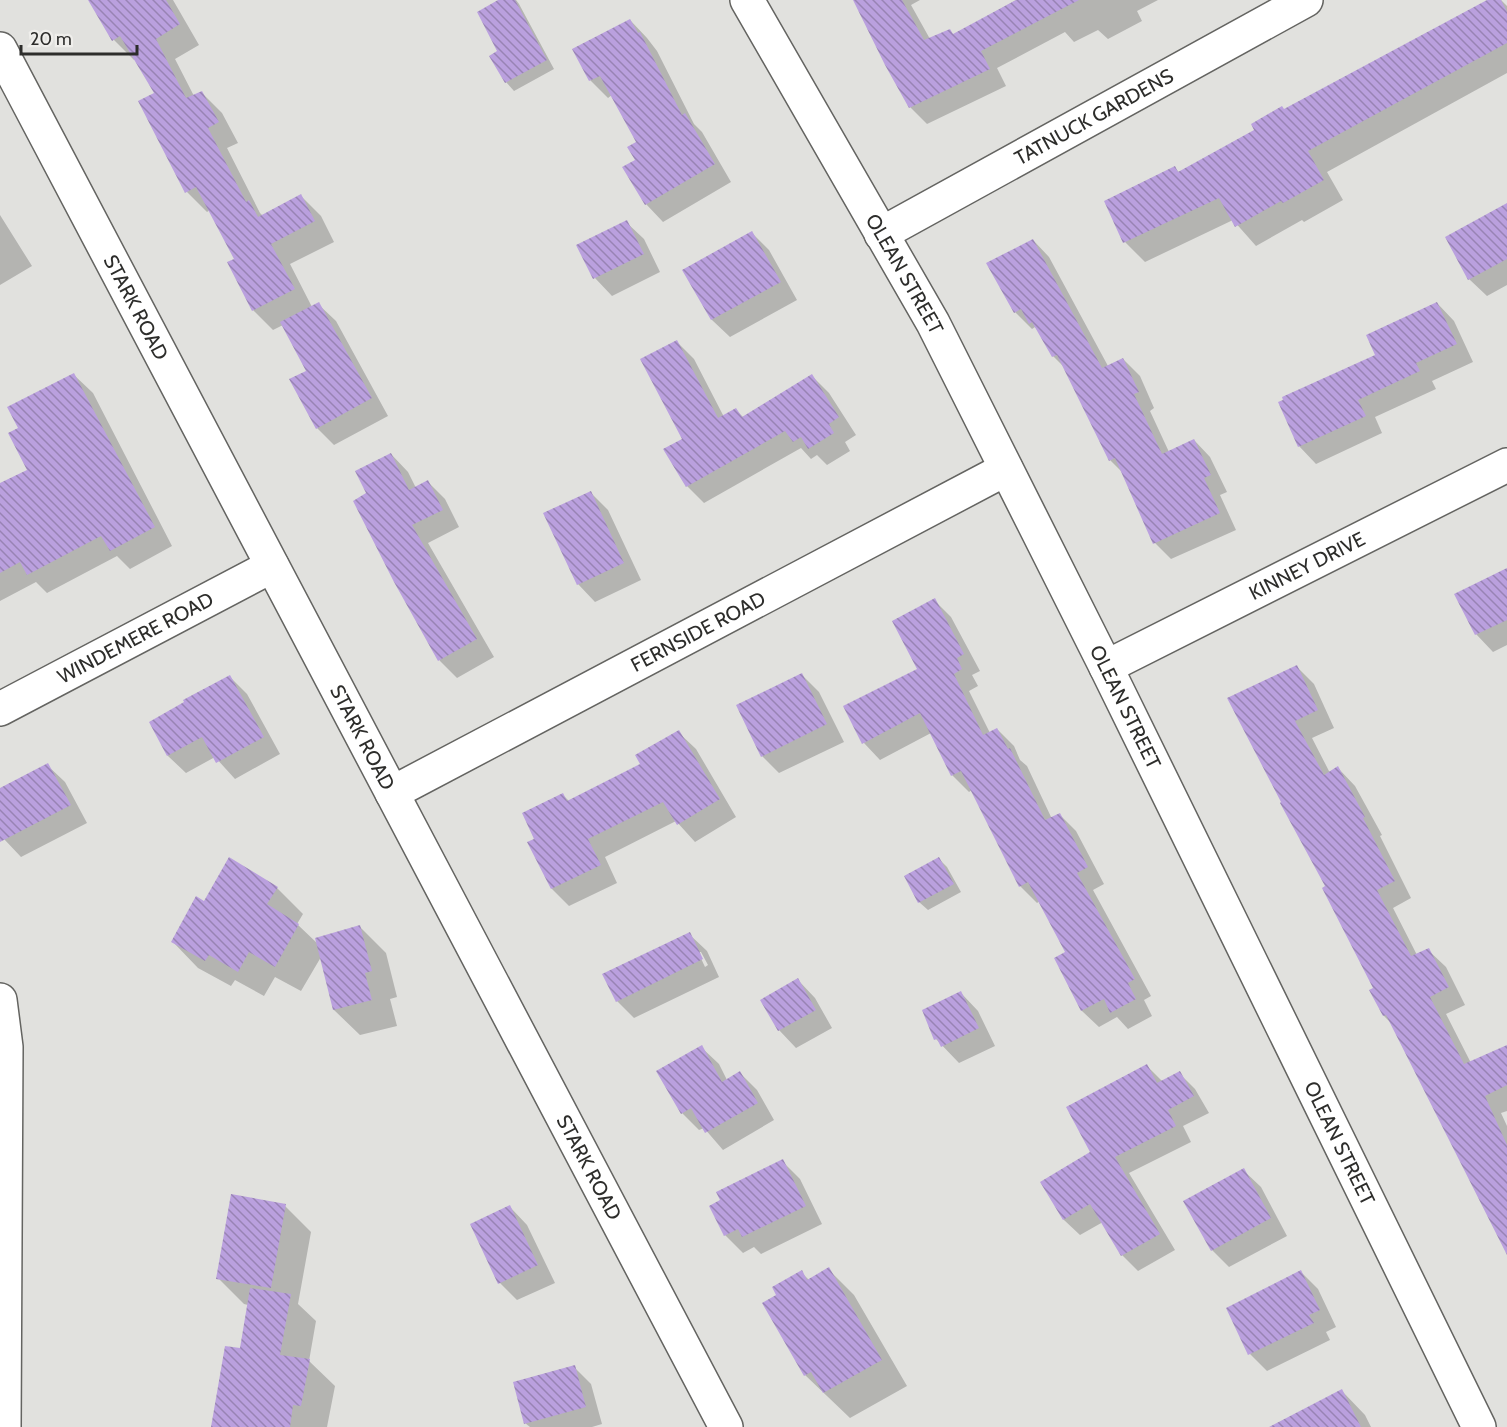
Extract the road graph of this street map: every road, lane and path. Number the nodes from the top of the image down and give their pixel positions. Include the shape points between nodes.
1 (747, 0) edge
2 (1306, 0) edge
3 (0, 49) edge
4 (881, 234) junction
5 (1507, 465) edge
6 (1006, 469) junction
7 (272, 566) junction
8 (1106, 667) junction
9 (0, 710) edge
10 (392, 793) junction
11 (0, 1000) edge
12 (4, 1427) edge
13 (726, 1427) edge
14 (1479, 1427) edge

1 - 4 street, OLEAN STREET
2 - 4 street, TATNUCK GARDENS
3 - 7 street, STARK ROAD
4 - 6 street, OLEAN STREET via 933,324
5 - 8 street, KINNEY DRIVE
6 - 8 street, OLEAN STREET
6 - 10 street, FERNSIDE ROAD
7 - 9 street, WINDEMERE ROAD
7 - 10 street, STARK ROAD
8 - 14 street, OLEAN STREET
10 - 13 street, STARK ROAD
11 - 12 street via 6,1047

